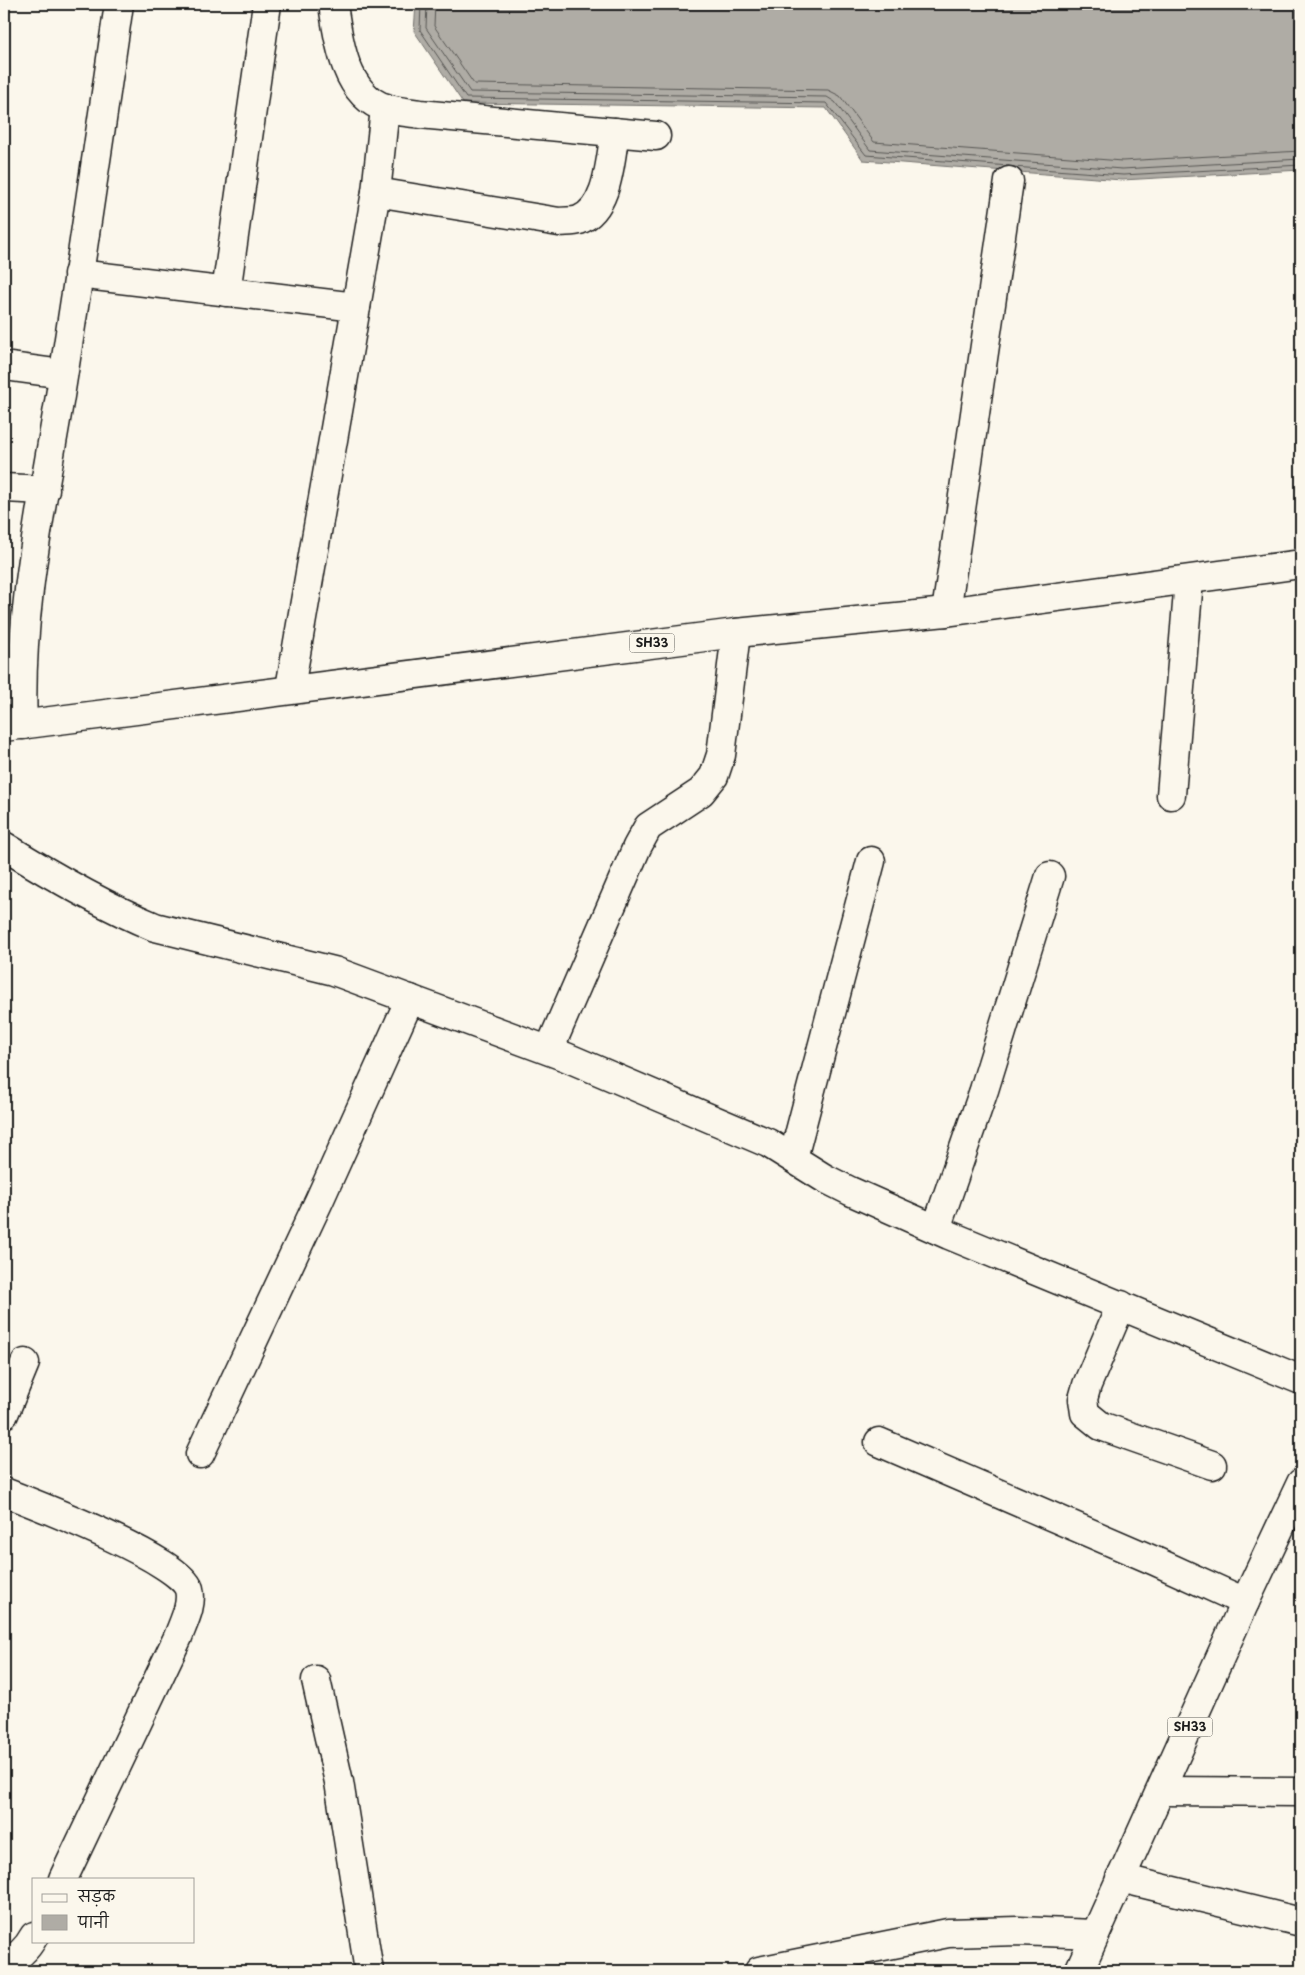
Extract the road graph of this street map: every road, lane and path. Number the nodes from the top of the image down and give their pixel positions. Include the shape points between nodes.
1 (119, 4) edge
2 (267, 4) edge
3 (333, 4) edge
4 (385, 108) junction
5 (615, 132) junction
6 (656, 136) dead end
7 (1009, 181) dead end
8 (376, 192) junction
9 (78, 274) junction
10 (226, 292) junction
11 (356, 307) junction
12 (4, 366) edge
13 (63, 374) junction
14 (4, 488) edge
15 (44, 490) junction
16 (1301, 564) edge
17 (1189, 580) junction
18 (946, 612) junction
19 (736, 633) junction
20 (290, 688) junction
21 (13, 726) edge
22 (1171, 795) dead end
23 (4, 846) edge
24 (871, 861) dead end
25 (1050, 876) dead end
26 (410, 999) junction
27 (548, 1050) junction
28 (793, 1158) junction
29 (936, 1228) junction
30 (1121, 1305) junction
31 (25, 1363) dead end
32 (1301, 1380) edge
33 (4, 1414) edge
34 (879, 1442) dead end
35 (200, 1454) dead end
36 (1212, 1465) dead end
37 (1301, 1483) edge
38 (4, 1492) edge
39 (1245, 1602) junction
40 (316, 1680) dead end
41 (1162, 1791) junction
42 (1301, 1792) edge
43 (63, 1878) edge
44 (1120, 1878) junction
45 (1301, 1922) edge
46 (1096, 1934) junction
47 (32, 1940) edge
48 (4, 1963) edge
49 (369, 1971) edge
50 (759, 1971) edge
51 (1079, 1971) edge

1 - 9 street
2 - 10 street
3 - 4 street via 342,54 351,77 367,98
4 - 5 street
4 - 8 street
5 - 6 street
5 - 8 street via 606,183 596,206 579,220 559,222
7 - 18 street
8 - 11 street
9 - 10 street
9 - 13 street
10 - 11 street
11 - 20 street
12 - 13 street
13 - 15 street
14 - 15 street
15 - 21 street via 32,561
16 - 17 street, SH33
17 - 18 street, SH33
17 - 22 street
18 - 19 street, SH33
19 - 20 street, SH33
19 - 27 street via 721,755 714,776 701,792 648,827
20 - 21 street, SH33
23 - 26 street via 52,876 155,927 334,972
24 - 28 street
25 - 29 street via 984,1090
26 - 27 street
26 - 35 street
27 - 28 street via 768,1143
28 - 29 street via 832,1183
29 - 30 street
30 - 32 street
30 - 36 street via 1087,1385 1083,1399 1085,1413 1101,1426
31 - 33 street
34 - 39 street
37 - 39 street, SH33
38 - 43 street via 71,1518 152,1559 177,1573 188,1588 190,1603 178,1638
39 - 41 street, SH33
40 - 49 street via 339,1782
41 - 42 street
41 - 44 street, SH33
44 - 45 street
44 - 46 street, SH33
46 - 50 street via 948,1933
46 - 51 street, SH33
47 - 48 street via 28,1947

